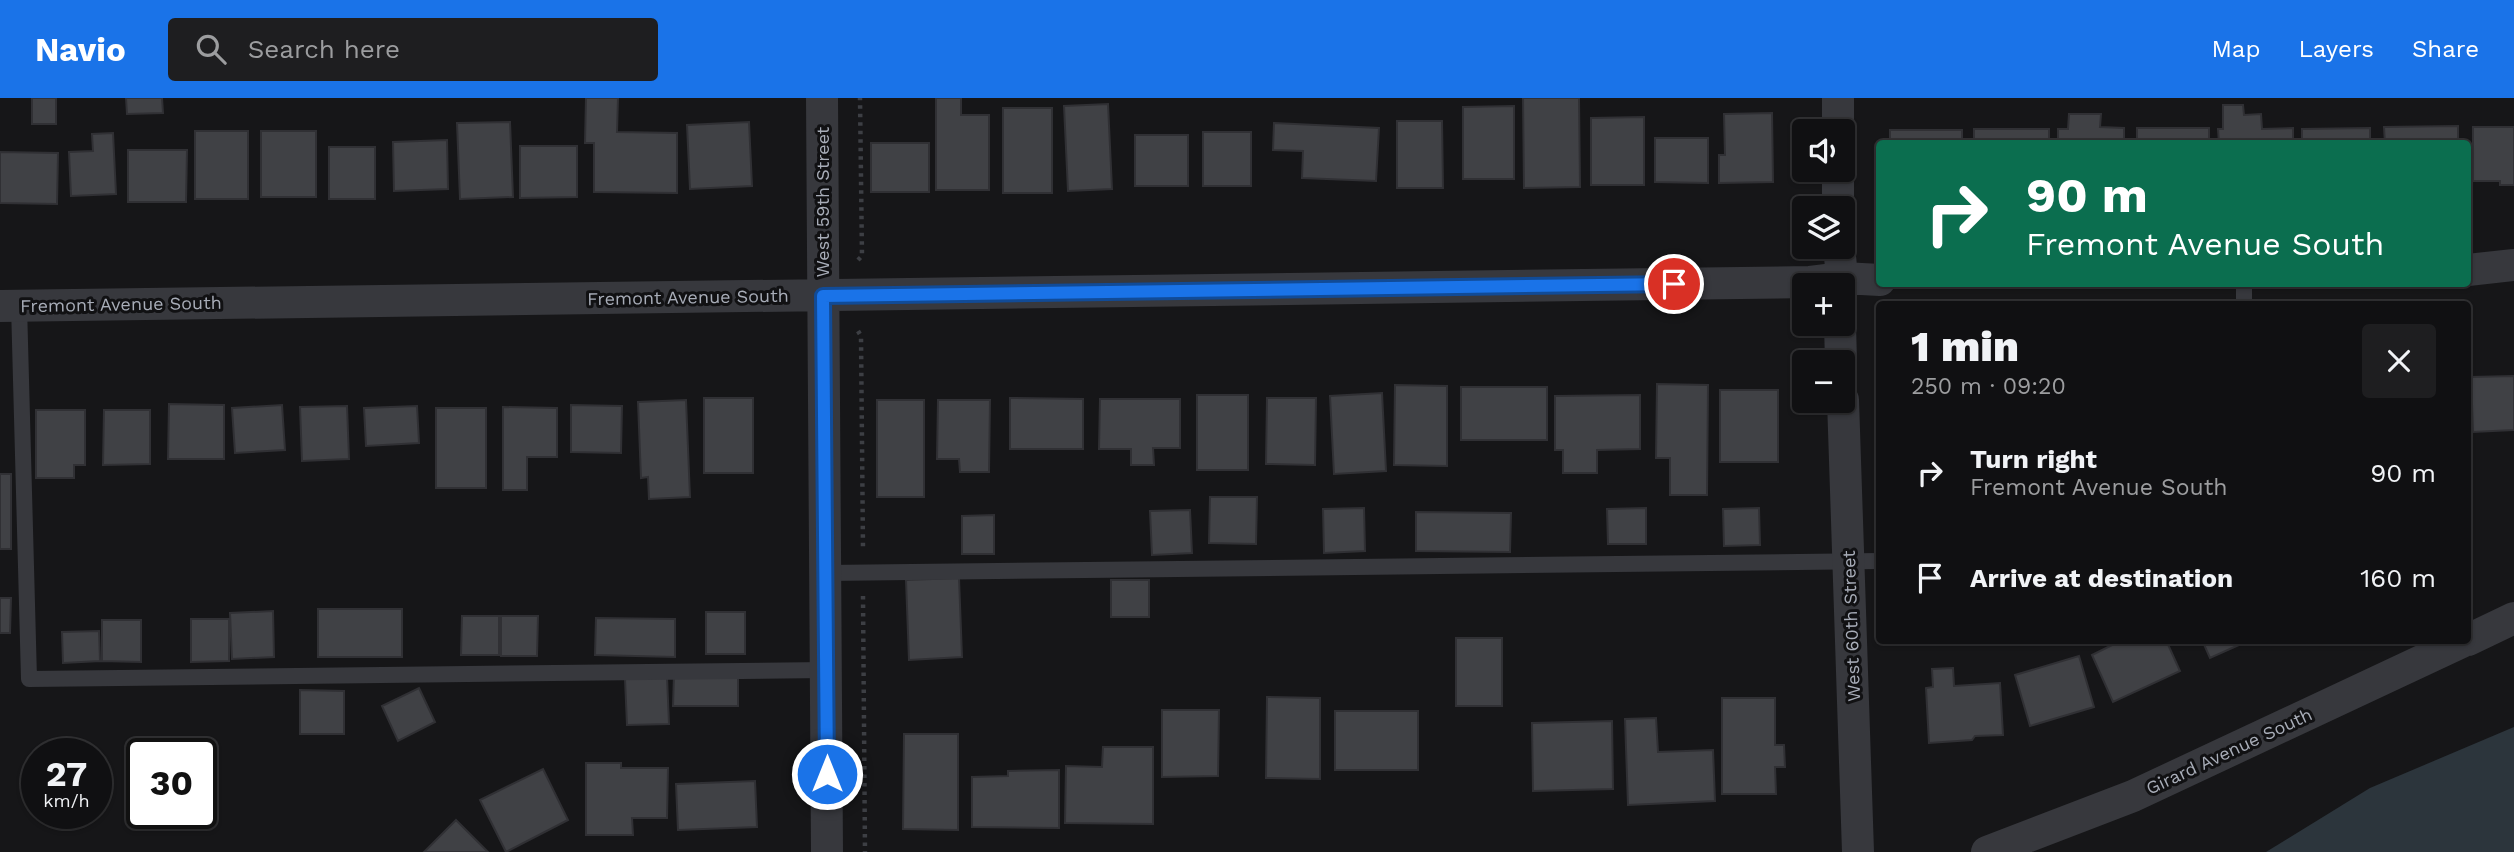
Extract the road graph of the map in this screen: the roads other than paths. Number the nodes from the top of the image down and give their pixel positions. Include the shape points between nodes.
1 (822, 98) edge
2 (1838, 98) edge
3 (1838, 119) edge
4 (2514, 265) edge
5 (2471, 270) edge
6 (1876, 281) edge
7 (1792, 282) edge
8 (1855, 282) edge
9 (823, 296) junction
10 (9, 305) edge
11 (1843, 413) edge
12 (1848, 560) junction
13 (1876, 561) edge
14 (826, 573) junction
15 (2514, 618) edge
16 (2471, 638) edge
17 (2458, 644) edge
18 (826, 670) junction
19 (827, 852) edge
20 (1858, 852) edge
21 (1987, 852) edge

1 - 9 street, West 59th Street
2 - 3 street
4 - 5 street
6 - 8 street, Fremont Avenue South
7 - 9 street, Fremont Avenue South
9 - 10 street, Fremont Avenue South
9 - 14 street, West 59th Street
10 - 18 lane via 29,679
11 - 12 street, West 60th Street
12 - 13 lane
12 - 14 lane
12 - 20 street, West 60th Street
14 - 18 street, West 59th Street
15 - 16 street, Girard Avenue South
17 - 21 street, Girard Avenue South via 2133,796
18 - 19 street, West 59th Street

